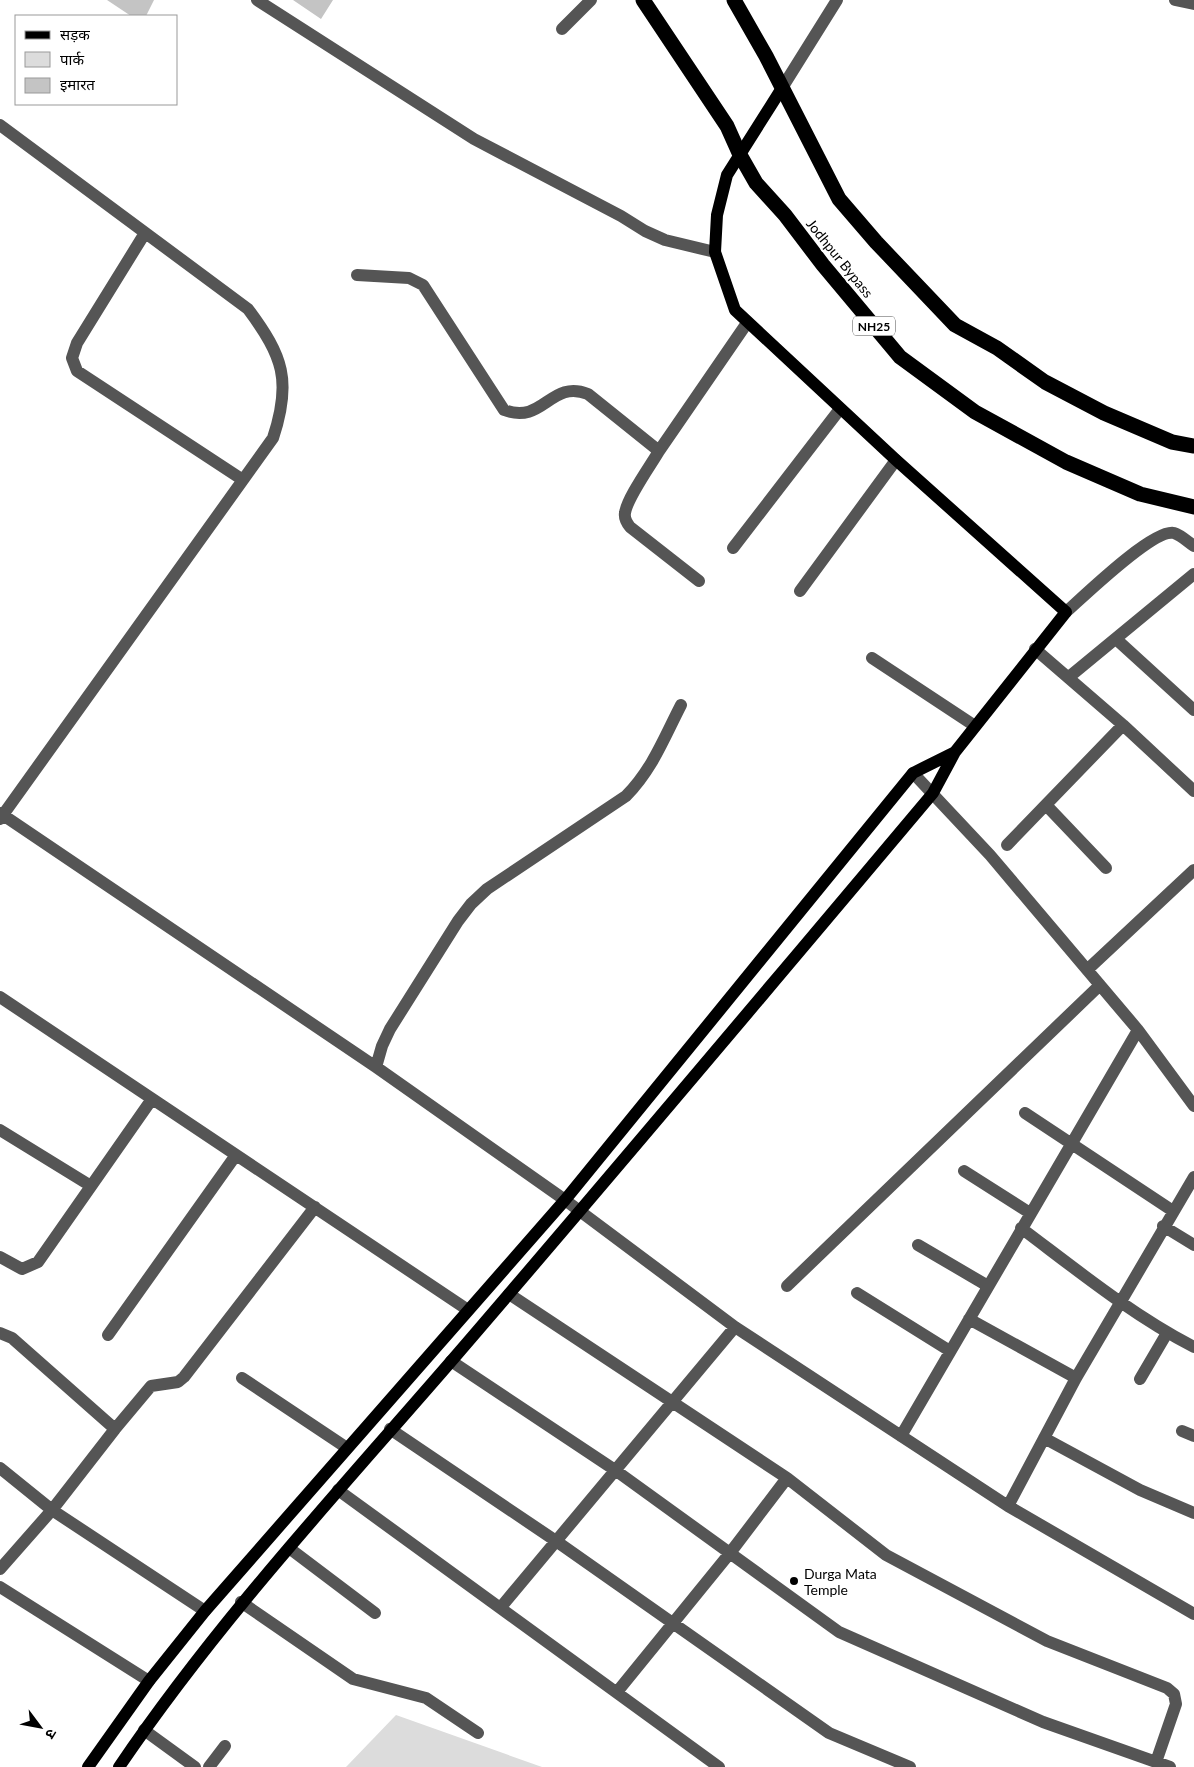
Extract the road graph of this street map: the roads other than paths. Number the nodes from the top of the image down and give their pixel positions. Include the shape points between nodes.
1 (257, 0) edge
2 (591, 0) edge
3 (643, 0) edge
4 (734, 0) edge
5 (837, 0) edge
6 (1175, 0) edge
7 (1194, 4) edge
8 (562, 29) dead end
9 (782, 88) junction
10 (0, 126) edge
11 (740, 155) junction
12 (145, 233) junction
13 (715, 252) junction
14 (357, 275) dead end
15 (748, 323) junction
16 (840, 408) junction
17 (1194, 446) edge
18 (659, 451) junction
19 (896, 460) junction
20 (243, 480) junction
21 (1194, 507) edge
22 (1194, 546) edge
23 (733, 548) dead end
24 (1194, 574) edge
25 (699, 581) dead end
26 (800, 591) dead end
27 (1066, 612) junction
28 (1116, 639) junction
29 (1035, 649) junction
30 (872, 658) dead end
31 (1069, 678) junction
32 (681, 705) dead end
33 (1194, 710) edge
34 (1123, 725) junction
35 (975, 726) junction
36 (955, 752) junction
37 (913, 772) junction
38 (1194, 791) edge
39 (933, 793) junction
40 (1046, 805) junction
41 (1, 816) edge
42 (1007, 845) dead end
43 (1106, 868) dead end
44 (1194, 870) edge
45 (1087, 970) junction
46 (1100, 985) junction
47 (0, 997) edge
48 (1138, 1030) junction
49 (376, 1068) junction
50 (152, 1099) junction
51 (1194, 1106) edge
52 (1025, 1113) dead end
53 (0, 1130) edge
54 (1071, 1142) junction
55 (236, 1155) junction
56 (964, 1171) dead end
57 (1194, 1177) edge
58 (91, 1186) junction
59 (565, 1200) junction
60 (315, 1207) junction
61 (1172, 1212) junction
62 (580, 1213) junction
63 (1030, 1213) junction
64 (1164, 1226) junction
65 (1022, 1228) junction
66 (918, 1244) dead end
67 (1194, 1245) edge
68 (0, 1257) edge
69 (787, 1286) dead end
70 (988, 1286) junction
71 (857, 1293) dead end
72 (509, 1294) junction
73 (1121, 1302) junction
74 (468, 1310) junction
75 (969, 1319) junction
76 (735, 1327) junction
77 (0, 1333) edge
78 (1167, 1333) junction
79 (108, 1335) dead end
80 (1194, 1347) edge
81 (950, 1350) junction
82 (451, 1361) junction
83 (242, 1378) dead end
84 (1076, 1378) junction
85 (1140, 1379) dead end
86 (672, 1402) junction
87 (115, 1429) junction
88 (390, 1429) junction
89 (1182, 1431) dead end
90 (901, 1436) junction
91 (1194, 1436) edge
92 (1044, 1438) junction
93 (347, 1448) junction
94 (0, 1468) edge
95 (615, 1470) junction
96 (787, 1478) junction
97 (338, 1490) junction
98 (1008, 1506) junction
99 (52, 1510) junction
100 (1194, 1513) edge
101 (556, 1541) junction
102 (289, 1548) junction
103 (730, 1553) junction
104 (0, 1569) edge
105 (0, 1587) edge
106 (241, 1602) junction
107 (501, 1607) junction
108 (205, 1611) junction
109 (375, 1613) dead end
110 (1194, 1614) edge
111 (673, 1623) junction
112 (149, 1681) junction
113 (617, 1692) junction
114 (144, 1730) junction
115 (478, 1733) dead end
116 (225, 1746) dead end
117 (1156, 1762) junction
118 (888, 1763) edge
119 (88, 1767) edge
120 (118, 1767) edge
121 (195, 1767) edge
122 (209, 1767) edge
123 (719, 1767) edge
124 (910, 1767) edge
125 (1170, 1767) edge

1 - 13 street via 474,139 645,231 666,240
2 - 8 street
3 - 11 highway, Jodhpur Bypass / NH25 via 726,126
4 - 9 highway
5 - 9 street
6 - 7 street
9 - 11 main road
9 - 17 highway via 839,198 955,325 997,348 1045,382 1104,413 1172,442
10 - 12 street
11 - 13 main road via 727,176 717,215
11 - 21 highway, Jodhpur Bypass / NH25 via 756,183 900,357 974,412 1066,462 1140,494
12 - 20 street via 248,309 279,360 284,386 281,414 273,438
12 - 20 street via 77,343 72,358 77,371
13 - 15 main road via 735,310
14 - 18 street via 409,278 424,286 504,410 516,415 529,414 564,391 577,390 588,394
15 - 16 main road
15 - 18 street
16 - 19 main road
16 - 23 street
18 - 25 street via 628,504 624,514 626,521
19 - 26 street
19 - 27 main road
20 - 41 street
22 - 27 street via 1176,533 1150,540
24 - 28 street
27 - 29 main road
28 - 31 street
28 - 33 street
29 - 31 street
29 - 35 main road
30 - 35 street
31 - 34 street
32 - 49 street via 652,764 626,796 495,883 471,904 390,1029
34 - 38 street
34 - 40 street
35 - 36 main road
36 - 37 main road
36 - 39 main road
37 - 39 street
37 - 59 main road
39 - 45 street
39 - 62 main road
40 - 42 street
40 - 43 street
41 - 49 street
44 - 45 street
45 - 46 street
46 - 48 street
46 - 69 street
47 - 50 street
48 - 51 street
48 - 54 street
49 - 59 street
50 - 55 street
50 - 58 street
52 - 54 street
53 - 58 street
54 - 61 street
54 - 63 street
55 - 60 street
55 - 79 street
56 - 63 street
57 - 61 street
58 - 68 street via 38,1262 22,1269
59 - 62 street
59 - 74 main road
60 - 74 street
60 - 87 street via 184,1377 178,1382 151,1386
61 - 64 street
62 - 72 main road
62 - 76 street
63 - 65 street
64 - 67 street
64 - 73 street
65 - 70 street
65 - 73 street
66 - 70 street
70 - 75 street
71 - 81 street
72 - 82 main road
72 - 86 street
73 - 78 street
73 - 84 street
74 - 93 main road
75 - 81 street
75 - 84 street
76 - 86 street
76 - 90 street
77 - 87 street via 12,1338
78 - 80 street
78 - 85 street
81 - 90 street
82 - 88 main road
82 - 95 street
83 - 93 street
84 - 92 street
86 - 95 street
86 - 96 street
87 - 99 street
88 - 97 main road
88 - 101 street
89 - 91 street
90 - 98 street
92 - 98 street
92 - 100 street via 1140,1490
93 - 108 main road
94 - 99 street
95 - 101 street
95 - 103 street
96 - 103 street
96 - 117 street via 886,1555 1047,1641 1167,1688 1174,1694 1176,1704
97 - 102 main road
97 - 107 street
98 - 110 street
99 - 104 street
99 - 108 street
101 - 107 street
101 - 111 street
102 - 106 main road
102 - 109 street
103 - 111 street
103 - 117 street via 839,1632 1044,1722
105 - 112 street
106 - 114 main road
106 - 115 street via 353,1680 426,1698
107 - 113 street
108 - 112 main road
111 - 113 street
111 - 118 street via 829,1732
112 - 119 main road
113 - 123 street
114 - 120 main road
114 - 121 street
116 - 122 street
117 - 125 street
118 - 124 street

